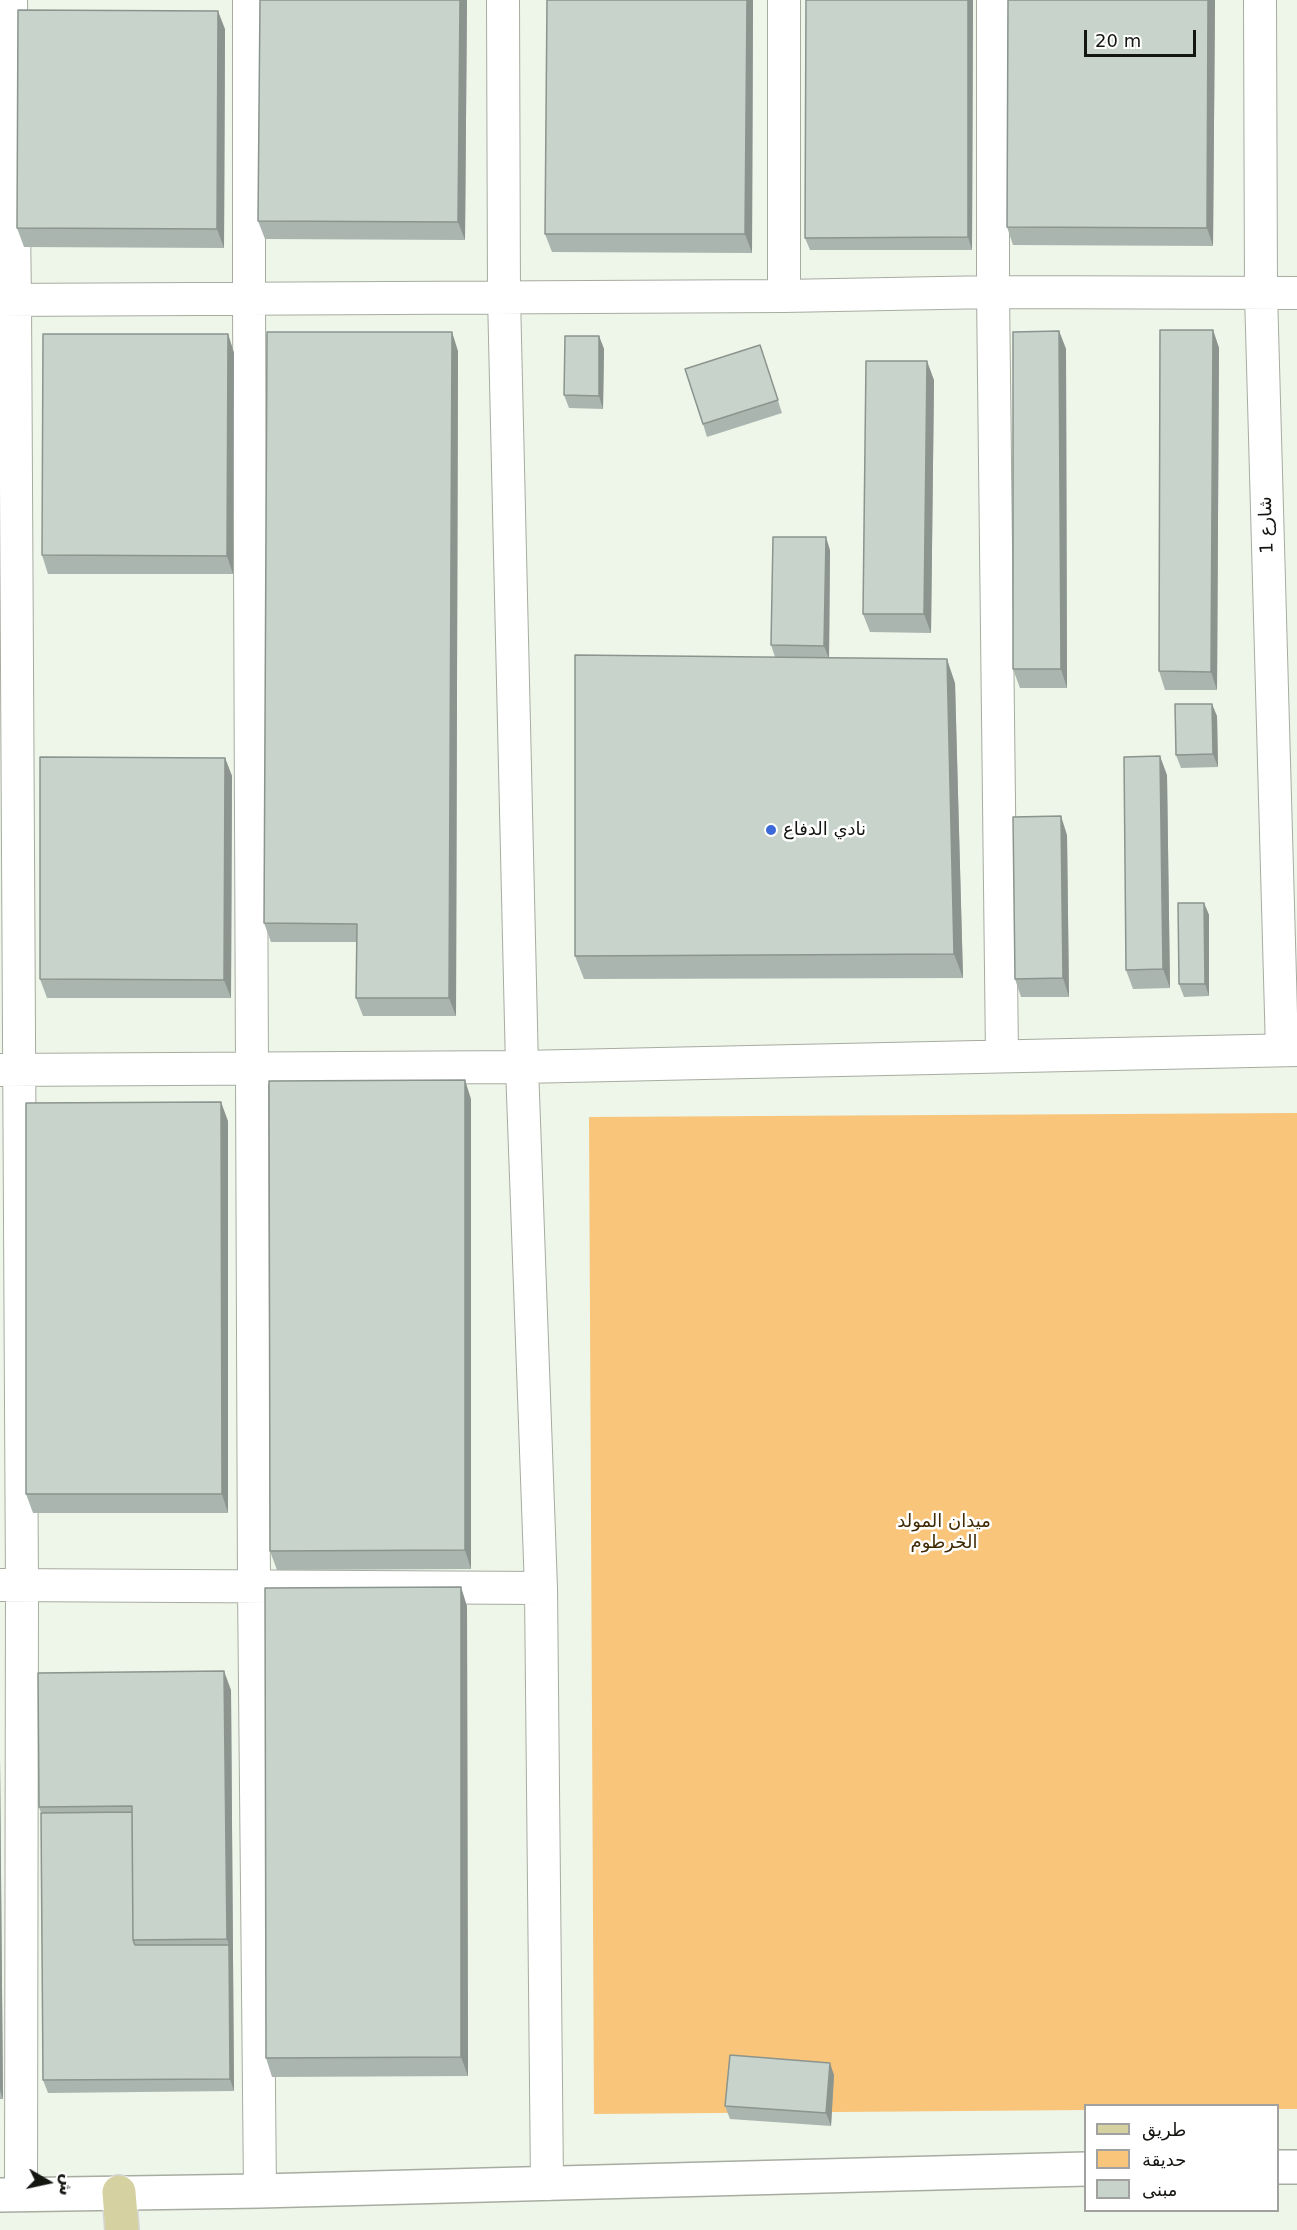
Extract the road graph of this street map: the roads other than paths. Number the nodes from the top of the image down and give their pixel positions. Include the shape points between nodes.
1 (12, 0) edge
2 (249, 0) edge
3 (503, 0) edge
4 (784, 0) edge
5 (993, 0) edge
6 (1260, 0) edge
7 (993, 292) junction
8 (1261, 293) junction
9 (1297, 293) edge
10 (504, 296) junction
11 (784, 296) junction
12 (249, 299) junction
13 (8, 300) edge
14 (1290, 1050) edge
15 (1002, 1055) junction
16 (522, 1066) junction
17 (251, 1069) junction
18 (9, 1070) edge
19 (11, 1585) edge
20 (254, 1586) junction
21 (541, 1588) junction
22 (1279, 2167) edge
23 (1297, 2167) edge
24 (1084, 2169) edge
25 (547, 2184) junction
26 (260, 2191) junction
27 (119, 2192) junction
28 (11, 2195) edge
29 (122, 2230) edge

1 - 13 street
2 - 12 street
3 - 10 street
4 - 11 street
5 - 7 street
6 - 8 street, شارع 1
7 - 8 street
7 - 11 street
7 - 15 street
8 - 9 street
8 - 14 street, شارع 1
10 - 11 street
10 - 12 street
10 - 16 street
12 - 13 street
12 - 17 street
13 - 18 street
14 - 15 street
15 - 16 street
16 - 17 street
16 - 21 street
17 - 18 street
17 - 20 street
18 - 19 street
19 - 20 street
19 - 28 street
20 - 21 street
20 - 26 street
21 - 25 street
22 - 23 street
24 - 25 street
25 - 26 street
26 - 27 street
27 - 28 street
27 - 29 main road

